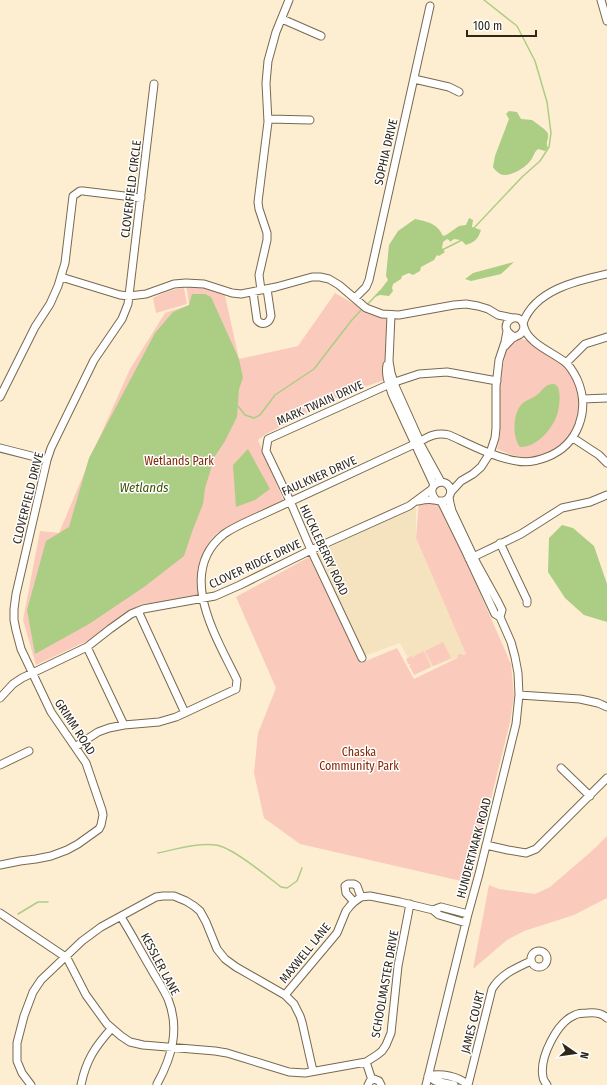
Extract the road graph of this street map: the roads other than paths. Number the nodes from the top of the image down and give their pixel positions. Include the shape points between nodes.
1 (289, 0) edge
2 (600, 0) edge
3 (430, 6) dead end
4 (282, 19) junction
5 (607, 21) edge
6 (321, 36) dead end
7 (414, 79) junction
8 (154, 84) dead end
9 (459, 92) dead end
10 (268, 119) junction
11 (310, 120) dead end
12 (141, 198) junction
13 (607, 274) edge
14 (61, 278) junction
15 (264, 290) junction
16 (252, 292) junction
17 (129, 296) junction
18 (355, 298) junction
19 (529, 310) junction
20 (391, 315) junction
21 (498, 315) junction
22 (515, 318) junction
23 (524, 325) junction
24 (506, 329) junction
25 (516, 337) junction
26 (607, 337) edge
27 (532, 340) junction
28 (504, 348) junction
29 (566, 363) junction
30 (496, 381) junction
31 (391, 383) junction
32 (0, 397) edge
33 (607, 398) edge
34 (582, 399) junction
35 (573, 438) junction
36 (418, 443) junction
37 (0, 448) edge
38 (266, 451) joint
39 (490, 452) junction
40 (47, 460) junction
41 (607, 463) edge
42 (461, 481) junction
43 (443, 482) junction
44 (433, 487) junction
45 (450, 494) junction
46 (607, 495) edge
47 (438, 500) junction
48 (290, 501) junction
49 (416, 501) junction
50 (500, 543) junction
51 (311, 550) junction
52 (471, 558) junction
53 (202, 598) junction
54 (528, 603) dead end
55 (138, 611) junction
56 (87, 647) junction
57 (362, 658) dead end
58 (33, 673) junction
59 (520, 695) junction
60 (0, 698) edge
61 (607, 707) edge
62 (185, 713) junction
63 (124, 725) junction
64 (75, 746) junction
65 (29, 751) dead end
66 (0, 765) edge
67 (561, 768) dead end
68 (607, 778) edge
69 (590, 796) junction
70 (486, 845) junction
71 (0, 865) edge
72 (361, 897) junction
73 (354, 902) junction
74 (410, 904) junction
75 (433, 910) junction
76 (0, 913) edge
77 (468, 914) junction
78 (121, 917) junction
79 (466, 923) junction
80 (65, 958) junction
81 (531, 961) dead end
82 (285, 995) junction
83 (607, 1018) edge
84 (111, 1028) junction
85 (172, 1048) junction
86 (366, 1062) junction
87 (313, 1072) junction
88 (428, 1076) junction
89 (370, 1082) edge
90 (157, 1084) dead end
91 (31, 1085) edge
92 (81, 1085) edge
93 (381, 1085) edge
94 (426, 1085) edge
95 (454, 1085) edge
96 (468, 1085) edge
97 (547, 1085) edge

1 - 4 street
2 - 5 street
3 - 7 street, SOPHIA DRIVE
4 - 6 street
4 - 10 street via 268,61
7 - 9 street via 449,87
7 - 18 street, SOPHIA DRIVE via 369,280
8 - 12 street, CLOVERFIELD CIRCLE
10 - 11 street
10 - 15 street via 258,202 267,233 259,275
12 - 14 street via 83,191 76,193 72,199
12 - 17 street, CLOVERFIELD CIRCLE
13 - 19 street via 586,278 560,288 541,299
14 - 17 street
14 - 32 street
15 - 16 street
15 - 16 street via 271,316 270,320 263,324 256,320
15 - 18 street via 320,277 339,284
16 - 17 street via 232,293 204,284 186,283
17 - 40 street, CLOVERFIELD DRIVE via 122,319 94,360 56,436
18 - 20 street via 366,308
19 - 22 street
19 - 23 street
20 - 21 street via 466,304 478,306
20 - 31 street
21 - 22 street
21 - 24 street
22 - 23 street
22 - 24 street via 507,321
23 - 25 street via 521,334
23 - 27 street
24 - 25 street via 509,334
24 - 28 street
25 - 27 street
25 - 28 street
26 - 29 street via 585,344
27 - 29 street
28 - 30 street via 499,360
29 - 34 street via 577,379
30 - 31 street, MARK TWAIN DRIVE via 447,372 419,374
30 - 39 street via 496,428
31 - 36 street via 418,436
31 - 38 street, MARK TWAIN DRIVE via 268,439
33 - 34 street
34 - 35 street via 581,420
35 - 39 street via 552,455 529,462 505,459
35 - 41 street
36 - 39 street, FAULKNER DRIVE via 436,434 444,434
36 - 43 street
36 - 44 street
36 - 48 street, FAULKNER DRIVE
37 - 40 street
38 - 48 street, HUCKLEBERRY ROAD
39 - 42 street via 481,467
40 - 58 street, CLOVERFIELD DRIVE via 14,608 18,640
42 - 43 street
42 - 45 street
43 - 44 street via 438,482
43 - 45 street via 449,486
44 - 47 street via 432,495
44 - 49 street, CLOVER RIDGE DRIVE
45 - 47 street via 446,500
45 - 52 street via 452,511
46 - 50 street via 590,502 562,508 529,530
47 - 49 street, CLOVER RIDGE DRIVE
47 - 52 street
48 - 51 street, HUCKLEBERRY ROAD
48 - 53 street, FAULKNER DRIVE via 232,529 216,542 203,568
49 - 51 street, CLOVER RIDGE DRIVE
50 - 52 street
50 - 54 street
51 - 53 street, CLOVER RIDGE DRIVE via 240,585 215,596
51 - 57 street, HUCKLEBERRY ROAD
52 - 59 street, HUNDERTMARK ROAD via 495,614 500,617 511,642
53 - 55 street, CLOVER RIDGE DRIVE
53 - 62 street, FAULKNER DRIVE via 208,618 237,680 239,691
55 - 56 street, CLOVER RIDGE DRIVE via 110,628
55 - 62 street
56 - 58 street, CLOVER RIDGE DRIVE
56 - 63 street
58 - 60 street, CLOVER RIDGE DRIVE via 13,684
58 - 64 street, GRIMM ROAD via 51,712
59 - 61 street via 580,699
59 - 70 street, HUNDERTMARK ROAD via 516,724
62 - 63 street via 159,722
63 - 64 street via 98,732
64 - 71 street, GRIMM ROAD via 86,762 102,810 103,820 99,829 60,853 36,860
65 - 66 street
67 - 69 street
68 - 69 street
69 - 70 street via 536,849 526,853
70 - 77 street, HUNDERTMARK ROAD
72 - 73 street, MAXWELL LANE
72 - 73 street via 354,884 345,886 346,893
72 - 74 street via 370,896
73 - 82 street, MAXWELL LANE via 346,911 337,933
74 - 75 street
74 - 86 street, SCHOOLMASTER DRIVE via 398,966 391,1034 382,1051
75 - 77 street via 441,907
75 - 79 street via 439,915
76 - 80 street, SCHOOLMASTER DRIVE
77 - 79 street, HUNDERTMARK ROAD
78 - 80 street via 91,934
78 - 82 street via 156,897 174,896 186,901 200,911 217,949 225,959
78 - 85 street, KESSLER LANE via 169,1003 173,1026
79 - 88 street, HUNDERTMARK ROAD
80 - 84 street, SCHOOLMASTER DRIVE via 86,995
80 - 91 street via 33,992 24,1016 17,1043 17,1061
81 - 96 street, JAMES COURT via 509,971 492,989
82 - 87 street via 294,1004 300,1016
83 - 97 street via 603,1014 593,1012 576,1014 567,1019 552,1036 544,1060 543,1078
84 - 85 street, SCHOOLMASTER DRIVE via 130,1042
84 - 92 street via 93,1051
85 - 87 street, SCHOOLMASTER DRIVE via 205,1049 289,1072
85 - 90 street, KESSLER LANE via 168,1063
86 - 87 street, SCHOOLMASTER DRIVE
86 - 89 street
88 - 94 street, HUNDERTMARK ROAD
88 - 95 street via 435,1081
88 - 96 street via 437,1074 462,1079
89 - 93 street via 377,1080

